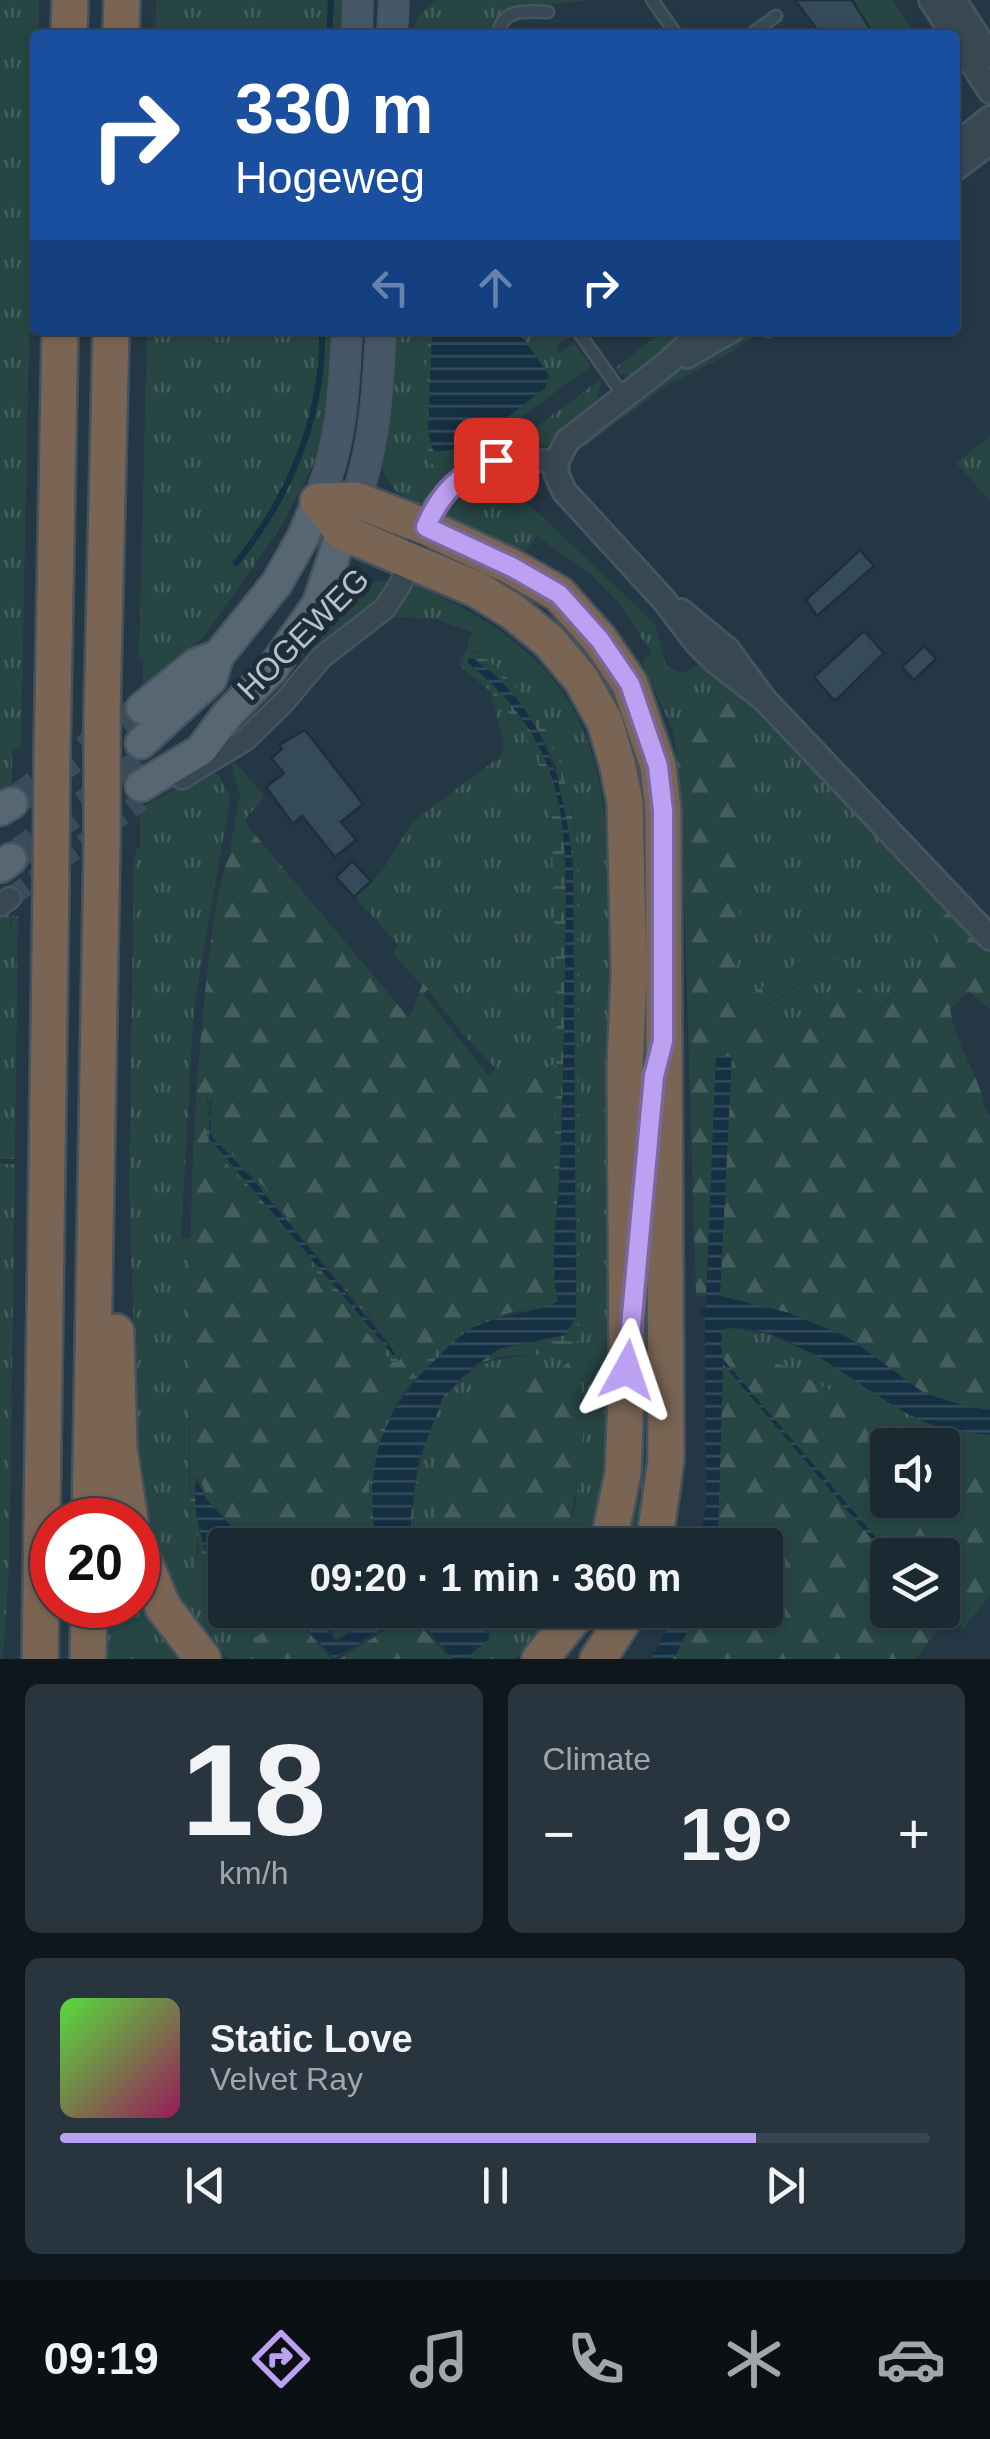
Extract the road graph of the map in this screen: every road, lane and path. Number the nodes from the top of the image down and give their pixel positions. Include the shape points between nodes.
1 (70, 0) edge
2 (122, 0) edge
3 (358, 0) edge
4 (394, 0) edge
5 (652, 0) edge
6 (931, 0) edge
7 (954, 0) edge
8 (548, 12) dead end
9 (776, 16) dead end
10 (69, 30) edge
11 (121, 30) edge
12 (357, 30) edge
13 (392, 30) edge
14 (499, 30) edge
15 (673, 30) edge
16 (757, 30) edge
17 (950, 30) edge
18 (960, 45) edge
19 (990, 56) edge
20 (990, 91) edge
21 (990, 118) edge
22 (960, 142) edge
23 (990, 142) edge
24 (960, 165) edge
25 (60, 335) edge
26 (111, 335) edge
27 (347, 335) edge
28 (381, 335) edge
29 (584, 335) edge
30 (698, 335) edge
31 (724, 335) edge
32 (666, 365) junction
33 (624, 396) junction
34 (557, 461) junction
35 (318, 501) junction
36 (349, 516) junction
37 (426, 527) junction
38 (412, 560) junction
39 (218, 656) junction
40 (142, 708) tunnel mouth
41 (141, 773) junction
42 (990, 938) edge
43 (663, 1041) junction
44 (97, 1068) junction
45 (652, 1094) dead end
46 (650, 1113) dead end
47 (641, 1208) dead end
48 (639, 1227) dead end
49 (44, 1326) junction
50 (627, 1370) junction
51 (90, 1498) edge
52 (127, 1498) edge
53 (612, 1528) edge
54 (656, 1528) edge
55 (160, 1598) edge
56 (89, 1628) edge
57 (565, 1628) edge
58 (618, 1628) edge
59 (20, 1659) edge
60 (40, 1659) edge
61 (88, 1659) edge
62 (203, 1659) edge
63 (540, 1659) edge
64 (598, 1659) edge

1 - 10 highway
2 - 11 highway
3 - 12 main road
4 - 13 main road
5 - 15 lane
6 - 17 street
7 - 19 street
8 - 14 lane via 510,14
9 - 16 lane
18 - 20 street
21 - 22 street
23 - 24 street
25 - 49 highway, bridge
26 - 44 highway, bridge
27 - 35 main road via 340,430
28 - 36 main road via 374,419
29 - 33 lane
30 - 32 street
31 - 32 street
32 - 33 street
33 - 34 street via 566,441
34 - 37 street, HOGEWEG via 502,458 483,464 443,494
34 - 42 street via 570,499 716,662 764,699
35 - 36 highway
35 - 39 main road, HOGEWEG via 277,583
36 - 37 highway
36 - 38 highway
36 - 41 main road, HOGEWEG via 318,604 272,668 227,716 196,727
37 - 38 street, HOGEWEG
37 - 43 highway via 559,594 630,684 658,766 663,811
38 - 41 street, HOGEWEG via 385,608 322,657 246,740
38 - 50 highway via 476,589 549,642 581,679 617,763 625,802 630,973
39 - 40 main road via 196,664
39 - 41 main road, HOGEWEG via 212,679
43 - 45 lane
43 - 54 highway via 666,1460
44 - 51 highway
44 - 52 highway via 114,1152 117,1408
46 - 47 lane
48 - 50 lane
49 - 59 highway
49 - 60 highway
50 - 53 highway via 623,1473
55 - 62 highway
56 - 61 highway
57 - 63 highway
58 - 64 highway

